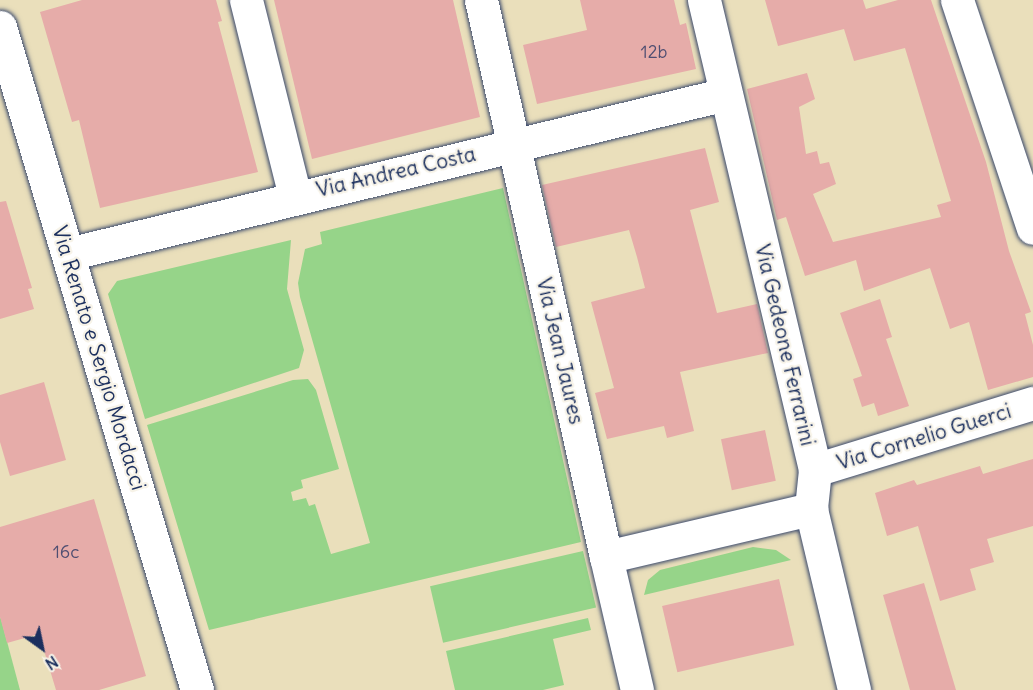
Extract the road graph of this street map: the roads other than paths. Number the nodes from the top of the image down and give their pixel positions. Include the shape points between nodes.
1 (246, 0) edge
2 (480, 0) edge
3 (704, 0) edge
4 (957, 0) edge
5 (0, 27) edge
6 (726, 94) junction
7 (513, 145) junction
8 (296, 196) junction
9 (1033, 228) edge
10 (68, 254) junction
11 (1033, 403) edge
12 (815, 470) junction
13 (811, 509) junction
14 (606, 557) junction
15 (197, 690) edge
16 (637, 690) edge
17 (854, 690) edge

1 - 8 street
2 - 7 street, Via Jean Jaures
3 - 6 street, Via Gedeone Ferrarini
4 - 9 street
5 - 10 street, Via Renato e Sergio Mordacci
6 - 7 street, Via Andrea Costa
6 - 12 street, Via Gedeone Ferrarini
7 - 8 street, Via Andrea Costa
7 - 14 street, Via Jean Jaures
8 - 10 street, Via Andrea Costa
10 - 15 street, Via Renato e Sergio Mordacci
11 - 12 street, Via Cornelio Guerci
12 - 13 street, Via Gedeone Ferrarini
13 - 14 street
13 - 17 street, Via Gedeone Ferrarini
14 - 16 street, Via Jean Jaures

